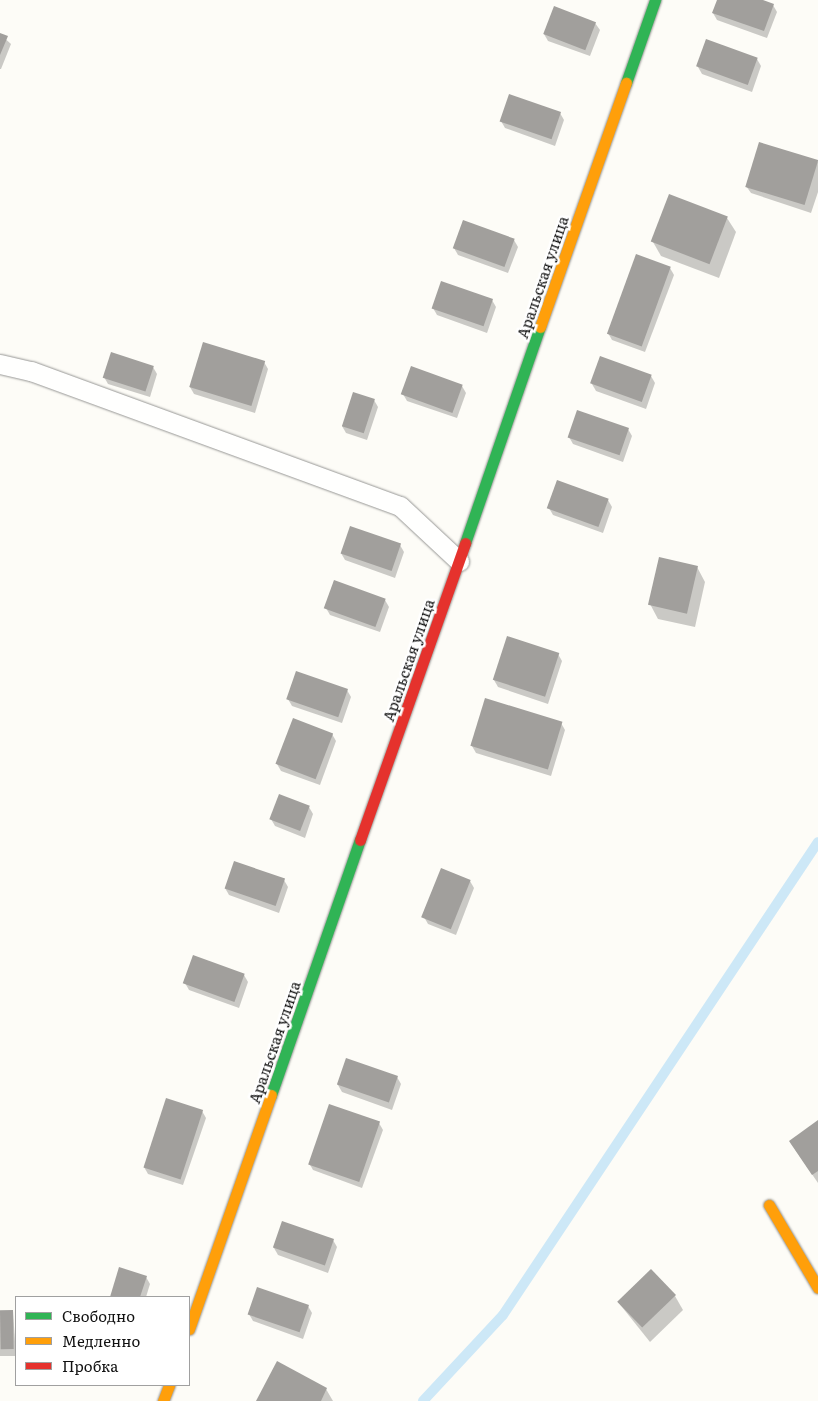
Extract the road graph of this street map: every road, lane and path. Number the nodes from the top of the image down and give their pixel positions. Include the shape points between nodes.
1 (655, 0) edge
2 (0, 364) edge
3 (459, 561) junction
4 (769, 1205) dead end
5 (818, 1288) edge
6 (190, 1326) edge
7 (169, 1386) edge
8 (163, 1401) edge

1 - 3 street, Аральская улица
2 - 3 lane via 31,372 400,506
3 - 6 street, Аральская улица
4 - 5 street
7 - 8 street

